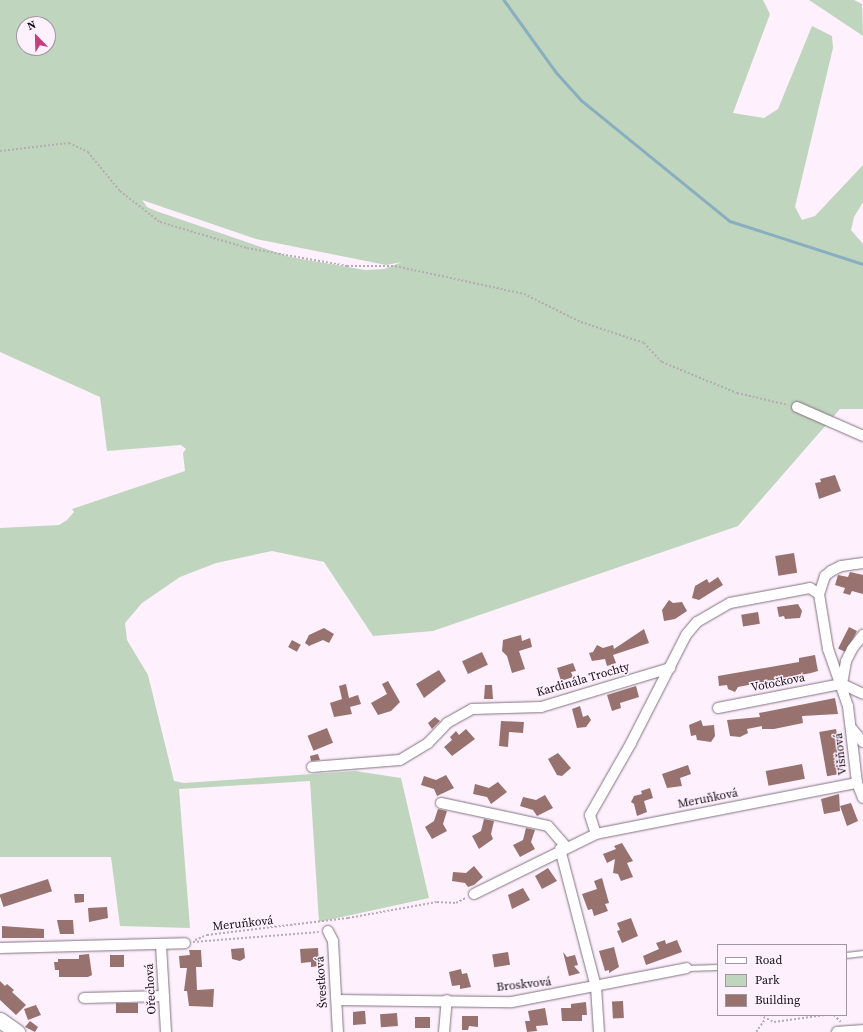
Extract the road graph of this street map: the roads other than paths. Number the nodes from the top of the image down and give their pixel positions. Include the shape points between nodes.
1 (797, 407) road end
2 (863, 436) edge
3 (863, 563) edge
4 (819, 594) junction
5 (863, 635) edge
6 (670, 668) junction
7 (842, 684) junction
8 (863, 694) edge
9 (718, 708) dead end
10 (852, 729) junction
11 (863, 742) edge
12 (312, 767) dead end
13 (857, 783) junction
14 (863, 798) edge
15 (441, 803) dead end
16 (596, 834) junction
17 (563, 848) junction
18 (474, 894) road end
19 (328, 931) road end
20 (185, 943) road end
21 (161, 945) junction
22 (0, 948) edge
23 (863, 953) edge
24 (847, 955) edge
25 (717, 966) edge
26 (687, 968) joint
27 (596, 987) junction
28 (164, 996) junction
29 (84, 998) dead end
30 (337, 1000) junction
31 (447, 1000) junction
32 (0, 1020) edge
33 (863, 1030) edge
34 (17, 1032) edge
35 (166, 1032) edge
36 (338, 1032) edge
37 (444, 1032) edge
38 (599, 1032) edge
39 (837, 1032) edge

1 - 2 street
3 - 4 street via 841,566 831,571 825,576
4 - 6 street via 810,588 718,607 697,622 686,635
4 - 7 street via 828,649
5 - 7 street via 846,661
6 - 12 street, Kardinála Trochty via 541,707 472,709 447,723 428,743 400,760
6 - 16 street via 590,815
7 - 8 street
7 - 9 street, Votočkova
7 - 10 street, Višňová
10 - 11 street
10 - 13 street, Višňová
13 - 14 street, Višňová
13 - 16 street, Meruňková
15 - 17 street via 548,826
16 - 17 street, Meruňková
17 - 18 street, Meruňková
17 - 27 street
19 - 30 street, Švestková via 332,941
20 - 21 street
21 - 22 street
21 - 28 street, Ořechová
23 - 24 lane
25 - 26 lane
26 - 27 street, Broskvová
27 - 31 street, Broskvová via 512,1002
27 - 38 street
28 - 29 street
28 - 35 street, Ořechová
30 - 31 street, Broskvová
30 - 36 street, Švestková
31 - 37 street
32 - 34 street
33 - 39 street

